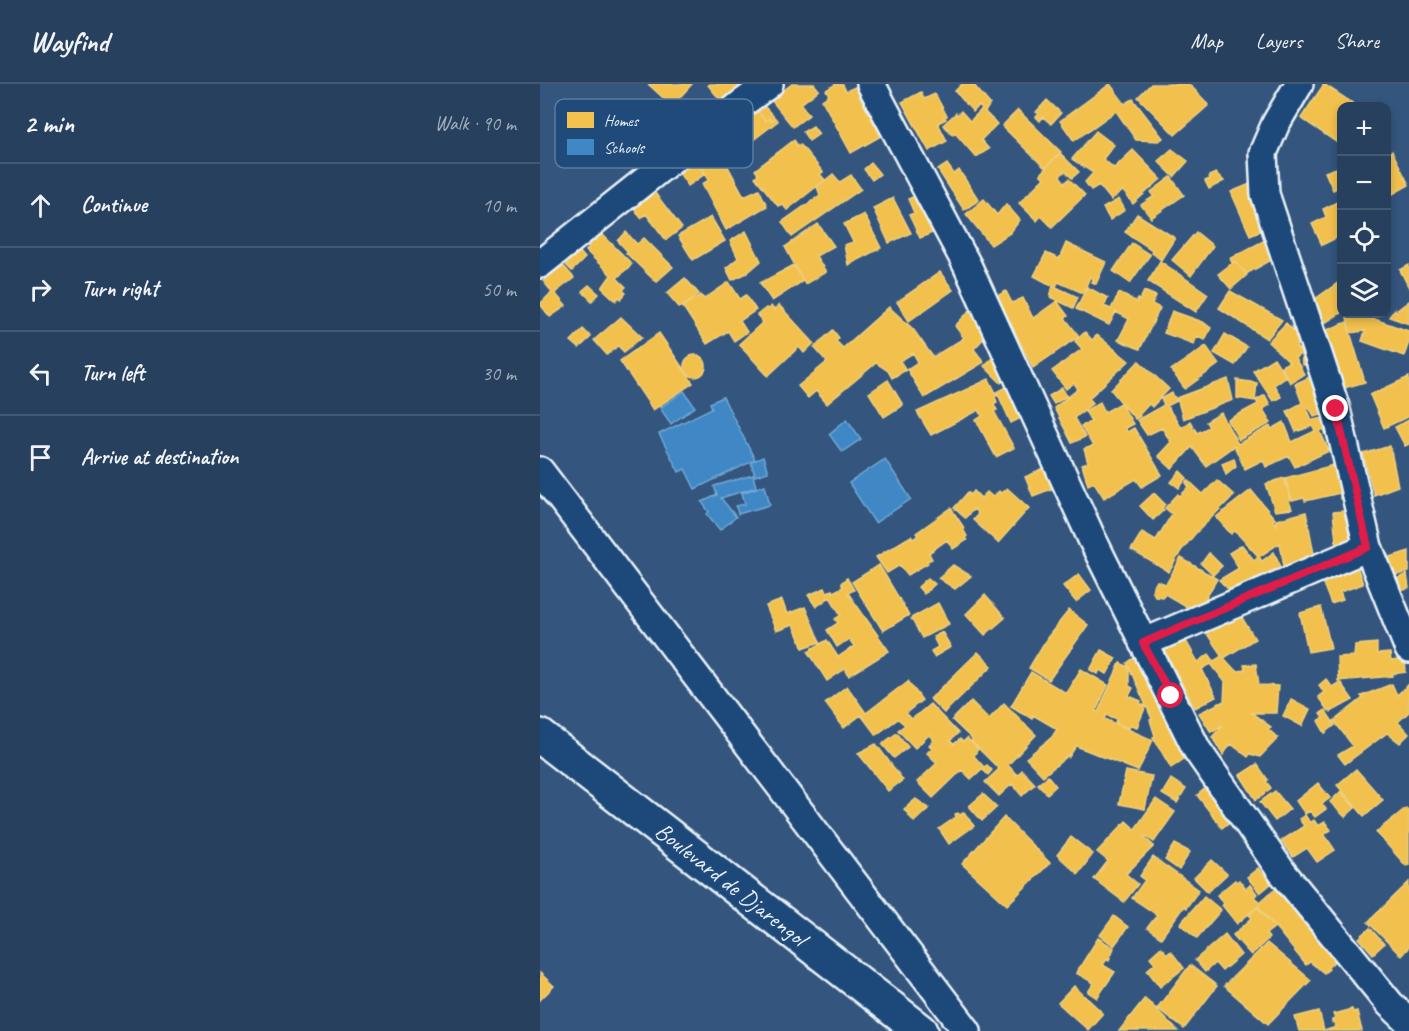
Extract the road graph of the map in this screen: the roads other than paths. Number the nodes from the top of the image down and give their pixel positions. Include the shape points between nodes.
1 (769, 84) edge
2 (871, 84) edge
3 (1299, 84) edge
4 (748, 99) edge
5 (661, 168) edge
6 (540, 264) edge
7 (540, 471) edge
8 (1368, 547) junction
9 (1143, 643) junction
10 (1409, 649) edge
11 (540, 736) edge
12 (1409, 1022) edge
13 (921, 1031) edge
14 (967, 1031) edge

1 - 4 street
2 - 9 street via 967,265
3 - 8 street via 1263,153 1265,194 1336,409
5 - 6 street
7 - 14 street
8 - 9 street
8 - 10 street
9 - 12 street via 1197,750 1282,872
11 - 13 main road, Boulevard de Djarengol

